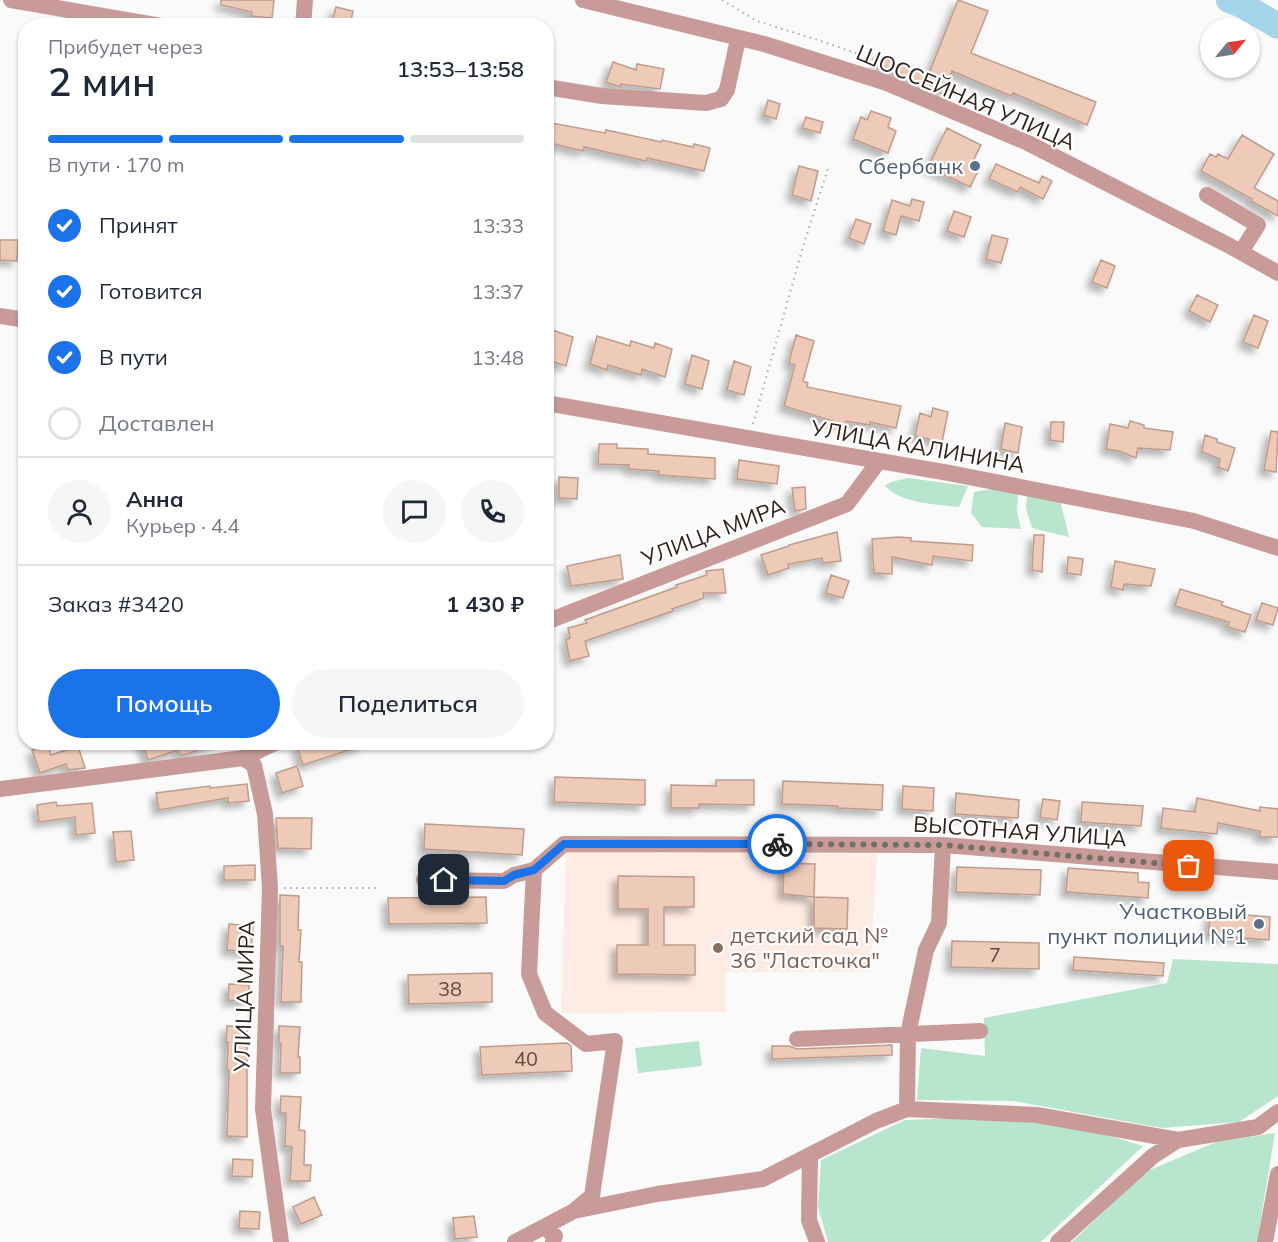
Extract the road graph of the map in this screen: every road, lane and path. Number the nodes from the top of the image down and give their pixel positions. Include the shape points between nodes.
1 (12, 0) edge
2 (305, 0) edge
3 (583, 0) edge
4 (722, 0) edge
5 (115, 18) edge
6 (304, 18) edge
7 (738, 39) junction
8 (873, 60) dead end
9 (554, 88) edge
10 (829, 165) dead end
11 (1207, 195) dead end
12 (1241, 252) junction
13 (1278, 273) edge
14 (0, 316) edge
15 (18, 319) edge
16 (554, 404) edge
17 (749, 438) junction
18 (879, 461) junction
19 (1278, 548) edge
20 (554, 619) edge
21 (260, 750) edge
22 (243, 758) junction
23 (0, 789) edge
24 (943, 845) junction
25 (534, 870) junction
26 (1278, 872) edge
27 (424, 880) dead end
28 (270, 888) junction
29 (377, 888) dead end
30 (980, 1031) dead end
31 (908, 1034) junction
32 (797, 1039) dead end
33 (907, 1109) junction
34 (1278, 1112) edge
35 (1178, 1140) junction
36 (810, 1155) junction
37 (1278, 1174) edge
38 (574, 1211) junction
39 (544, 1227) junction
40 (281, 1242) edge
41 (515, 1242) edge
42 (553, 1242) edge
43 (817, 1242) edge
44 (1058, 1242) edge
45 (1264, 1242) edge

1 - 5 street
2 - 6 street
3 - 7 street, ШОССЕЙНАЯ УЛИЦА
4 - 8 path via 757,21
7 - 9 street via 727,90 721,99 706,103 602,96
7 - 12 street, ШОССЕЙНАЯ УЛИЦА via 884,81 1028,143
10 - 17 path
11 - 12 street via 1258,225
12 - 13 street, ШОССЕЙНАЯ УЛИЦА
14 - 15 street
16 - 17 street, УЛИЦА КАЛИНИНА
17 - 18 street, УЛИЦА КАЛИНИНА
18 - 19 street, УЛИЦА КАЛИНИНА via 1194,521
18 - 20 street, УЛИЦА МИРА via 847,504
21 - 22 street
22 - 23 street
22 - 28 street, УЛИЦА МИРА via 254,765 265,814
24 - 25 street, ВЫСОТНАЯ УЛИЦА via 564,844
24 - 26 street, ВЫСОТНАЯ УЛИЦА
24 - 31 street via 939,923 926,950
25 - 27 street via 504,881
25 - 38 street via 529,974 545,1013 586,1044 615,1041 592,1196
28 - 29 path
28 - 40 street, УЛИЦА МИРА via 263,1109
30 - 31 street
31 - 32 street
31 - 33 street
33 - 35 street via 1037,1115
33 - 36 street
34 - 35 street via 1258,1127
35 - 44 street via 1153,1156
36 - 38 street via 764,1179
36 - 43 street via 809,1220
37 - 45 street
38 - 39 street
39 - 41 street
39 - 42 street via 555,1236

